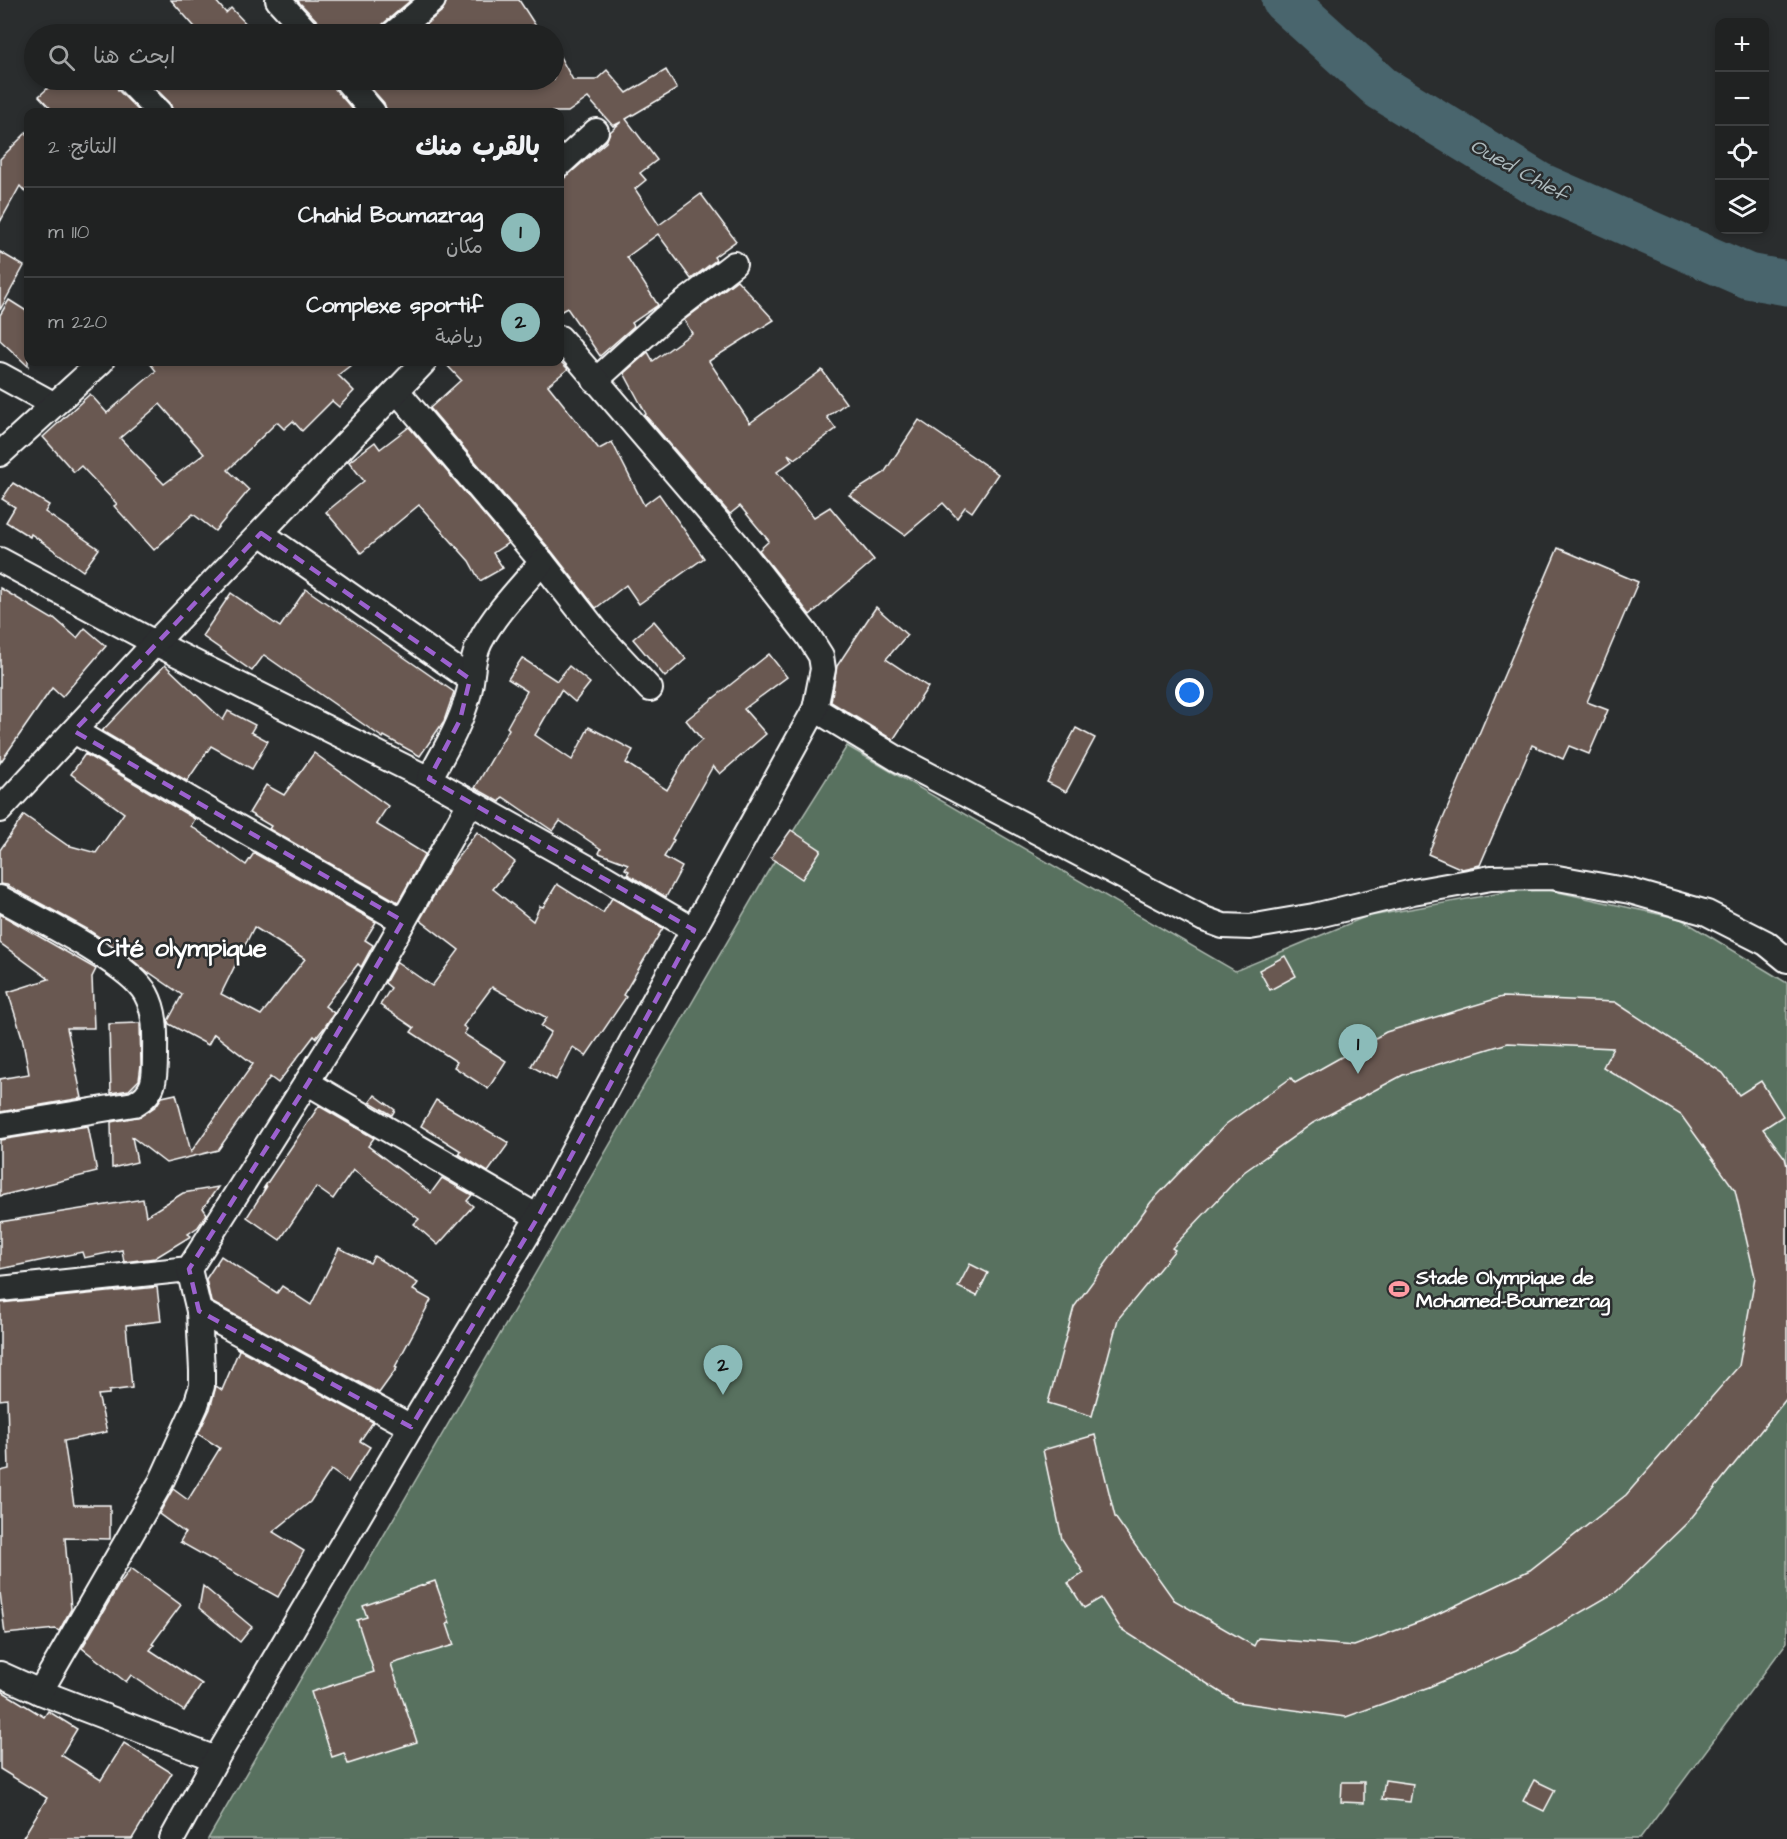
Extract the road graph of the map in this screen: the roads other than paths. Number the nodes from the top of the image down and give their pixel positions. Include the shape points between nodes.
1 (278, 0) edge
2 (433, 0) edge
3 (300, 24) edge
4 (405, 24) edge
5 (138, 90) edge
6 (354, 90) edge
7 (155, 108) edge
8 (370, 108) edge
9 (596, 131) dead end
10 (564, 160) edge
11 (734, 264) dead end
12 (564, 343) edge
13 (96, 366) edge
14 (420, 366) edge
15 (0, 375) edge
16 (595, 381) junction
17 (397, 391) junction
18 (53, 404) junction
19 (0, 454) edge
20 (261, 533) junction
21 (0, 560) edge
22 (542, 562) junction
23 (155, 642) junction
24 (470, 679) junction
25 (650, 689) dead end
26 (815, 709) junction
27 (74, 730) junction
28 (429, 779) junction
29 (470, 803) junction
30 (0, 810) edge
31 (0, 898) edge
32 (403, 921) junction
33 (694, 930) junction
34 (1787, 960) edge
35 (308, 1083) junction
36 (0, 1126) edge
37 (538, 1217) junction
38 (189, 1269) junction
39 (0, 1289) edge
40 (199, 1311) junction
41 (411, 1427) junction
42 (0, 1674) edge
43 (40, 1692) junction
44 (216, 1759) junction
45 (172, 1839) edge

1 - 3 street
2 - 4 street
5 - 7 street
6 - 8 street
9 - 10 street
11 - 16 street via 663,319
12 - 16 street
13 - 18 street
14 - 17 street
15 - 18 street
16 - 26 street via 735,542 809,637 821,656 823,669
17 - 20 street
17 - 22 street
18 - 19 street
20 - 23 street
20 - 24 street
21 - 23 street
22 - 24 street via 489,626 479,645
22 - 25 street via 597,632
23 - 27 street
23 - 28 street
24 - 28 street via 460,720
26 - 33 street
26 - 34 street via 906,763 1223,926 1250,927 1314,916 1491,878 1552,877 1630,891 1707,914 1766,943
27 - 30 street
27 - 32 street
28 - 29 street
29 - 32 street
29 - 33 street
31 - 36 street via 55,927 135,979 146,992 155,1025 155,1079 143,1100
32 - 35 street
33 - 37 street
35 - 37 street
35 - 38 street
37 - 41 street
38 - 39 street
38 - 40 street
40 - 41 street
40 - 43 street via 202,1386 196,1405 161,1482
41 - 44 street
42 - 43 street
43 - 44 street
44 - 45 street

